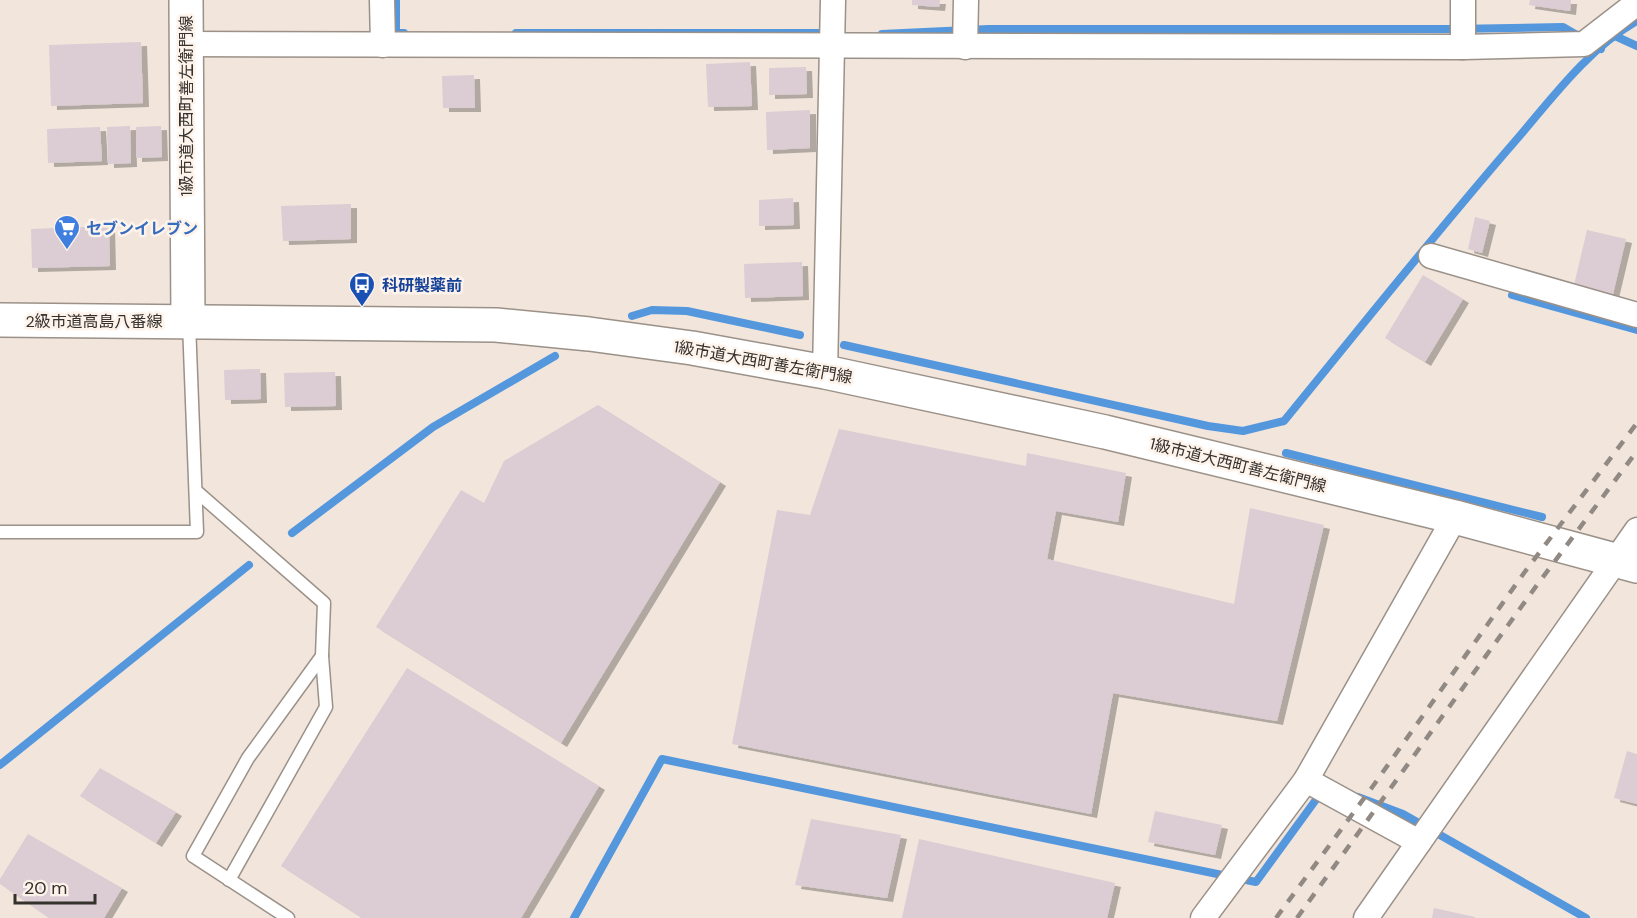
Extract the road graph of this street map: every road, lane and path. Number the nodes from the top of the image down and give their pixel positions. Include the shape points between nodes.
1 (186, 0) edge
2 (382, 0) edge
3 (833, 0) edge
4 (966, 0) edge
5 (1463, 0) edge
6 (1637, 3) edge
7 (185, 44) junction
8 (383, 45) junction
9 (833, 46) junction
10 (965, 46) junction
11 (1463, 47) junction
12 (1431, 256) dead end
13 (1637, 315) edge
14 (0, 320) edge
15 (188, 321) junction
16 (825, 372) junction
17 (196, 491) junction
18 (1455, 517) junction
19 (1637, 530) edge
20 (0, 532) edge
21 (1626, 563) edge
22 (322, 656) junction
23 (1306, 780) junction
24 (1419, 842) junction
25 (229, 880) junction
26 (288, 918) edge
27 (1203, 918) edge
28 (1366, 918) edge

1 - 7 street, 1級市道大西町善左衛門線
2 - 8 street
3 - 9 street
4 - 10 street
5 - 11 street
6 - 11 street via 1584,44
7 - 8 street
7 - 15 street, 1級市道大西町善左衛門線
8 - 9 street
9 - 10 street
9 - 16 street
10 - 11 street
12 - 13 street
14 - 15 street, 2級市道高島八番線
15 - 16 street, 1級市道大西町善左衛門線 via 496,325 680,346
15 - 17 lane
16 - 18 street, 1級市道大西町善左衛門線 via 1105,432
17 - 20 lane via 197,532
17 - 22 lane via 324,603
18 - 21 street, 1級市道大西町善左衛門線
18 - 23 street
19 - 21 street
21 - 24 street
22 - 25 lane via 326,707
22 - 25 lane via 248,758 193,856
23 - 24 street
23 - 27 street
24 - 28 street
25 - 26 lane

